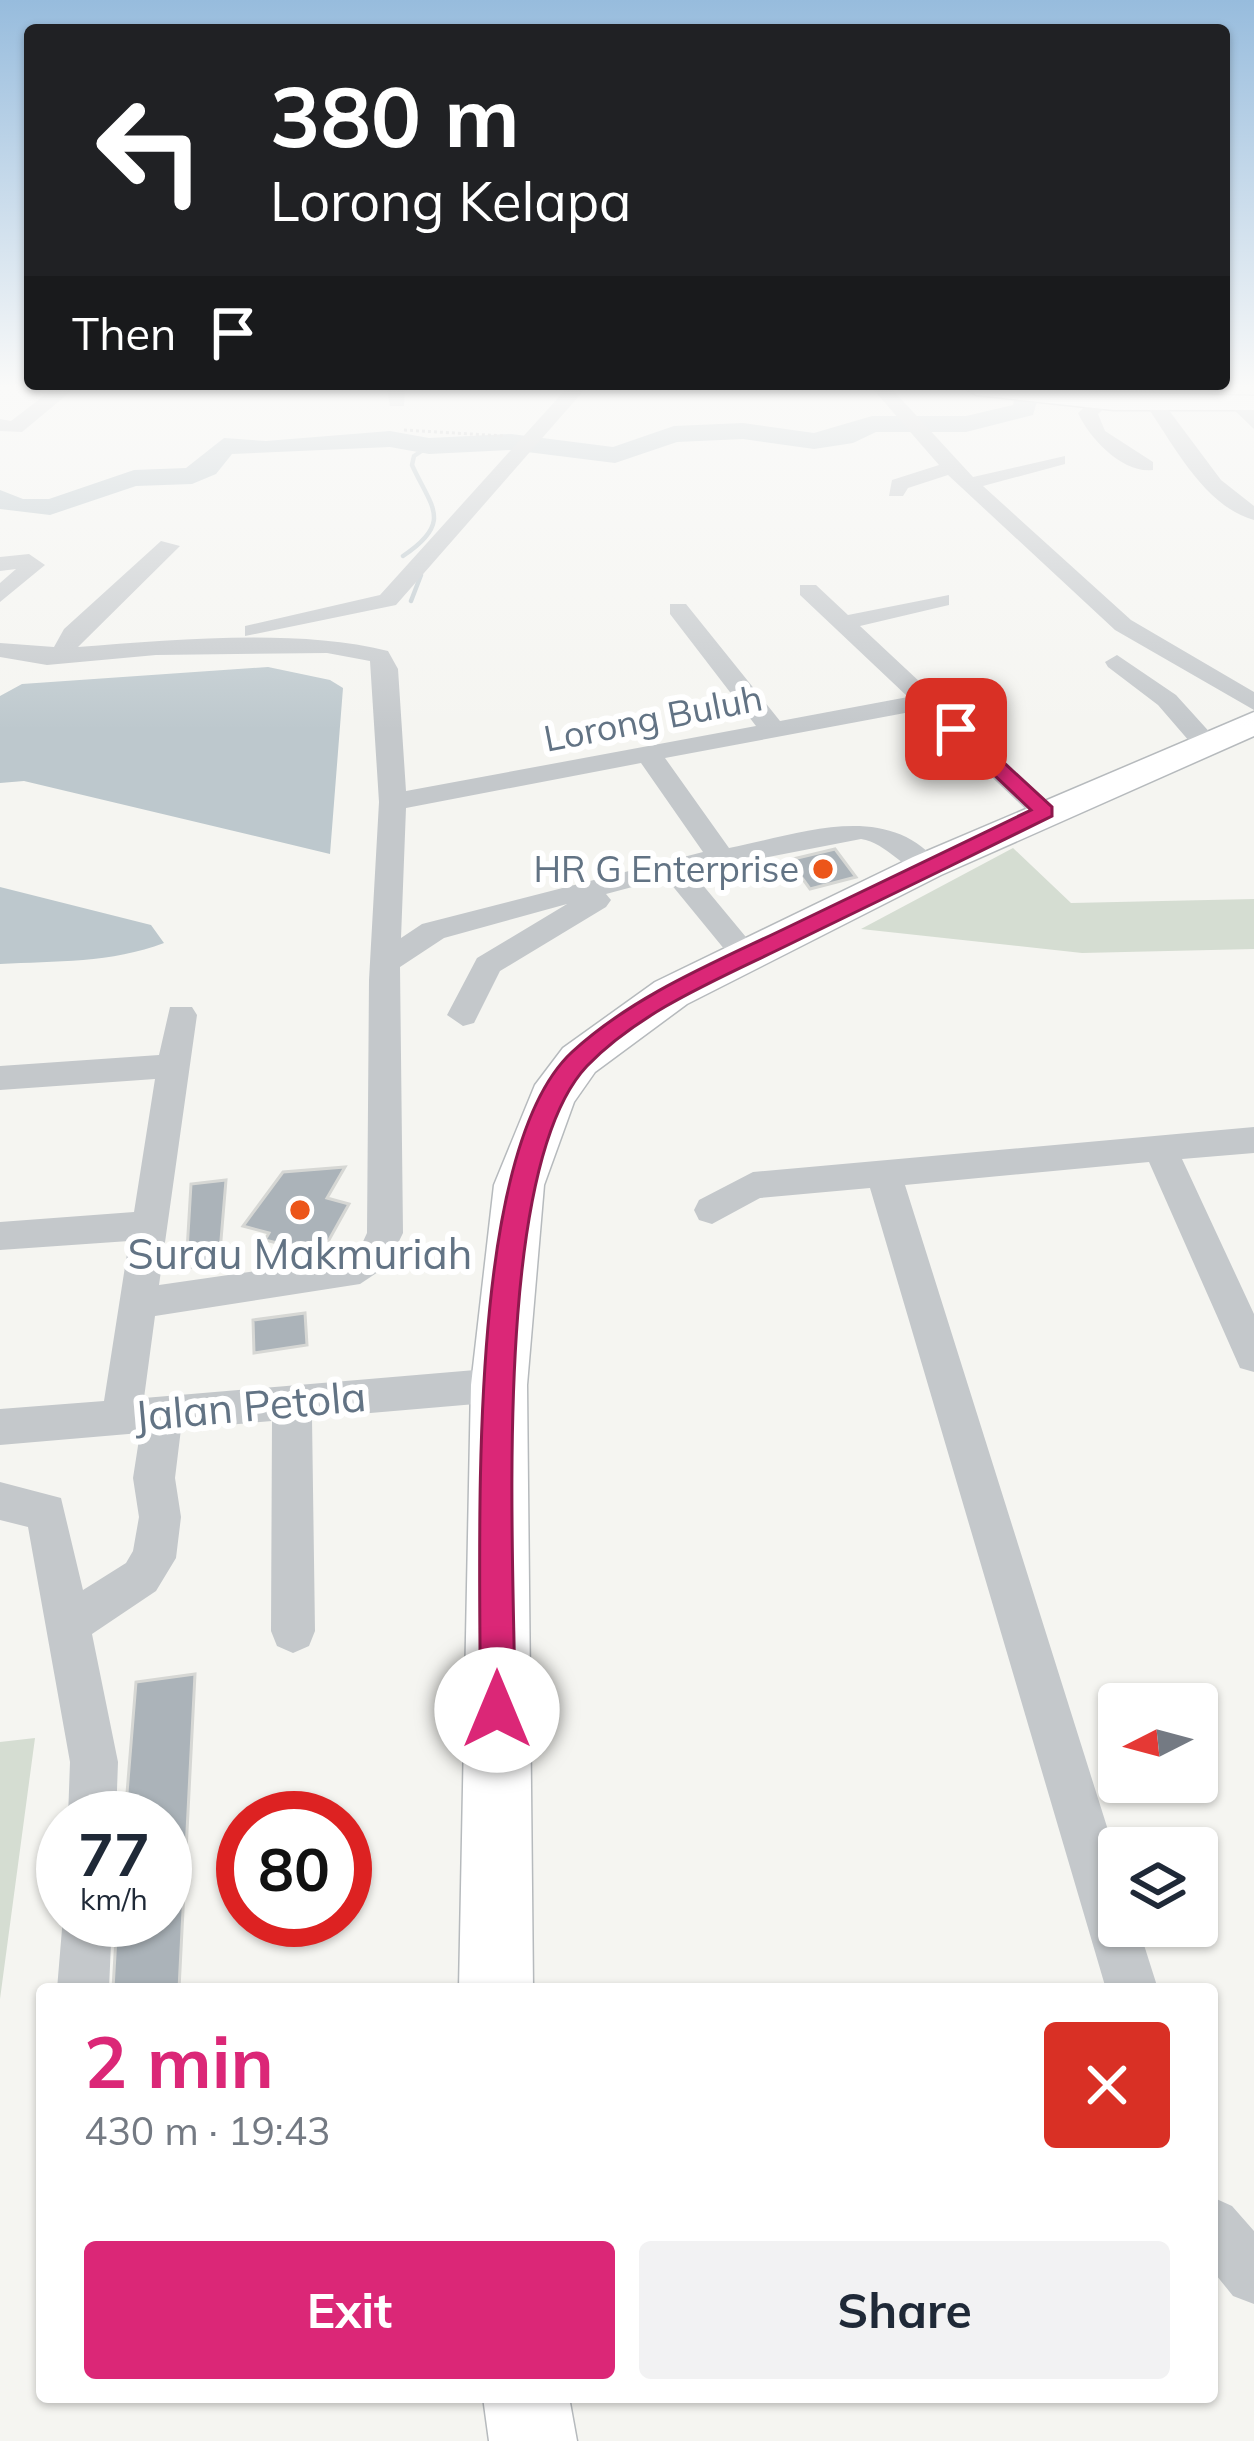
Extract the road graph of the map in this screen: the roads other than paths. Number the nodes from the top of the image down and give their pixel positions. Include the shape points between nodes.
1 (476, 502) edge
2 (989, 502) edge
3 (170, 546) dead end
4 (0, 564) edge
5 (808, 590) dead end
6 (0, 595) edge
7 (941, 600) dead end
8 (678, 609) dead end
9 (844, 623) junction
10 (0, 650) edge
11 (165, 650) junction
12 (62, 655) junction
13 (1174, 658) junction
14 (0, 674) edge
15 (927, 701) junction
16 (1254, 702) edge
17 (1254, 723) edge
18 (774, 731) junction
19 (1205, 743) junction
20 (649, 755) junction
21 (393, 802) junction
22 (1045, 812) junction
23 (721, 857) junction
24 (927, 866) junction
25 (672, 867) junction
26 (604, 886) junction
27 (745, 954) junction
28 (387, 961) junction
29 (181, 1015) dead end
30 (463, 1015) dead end
31 (174, 1066) junction
32 (0, 1078) edge
33 (1254, 1140) edge
34 (1160, 1148) junction
35 (884, 1174) junction
36 (712, 1210) dead end
37 (150, 1225) junction
38 (0, 1236) edge
39 (138, 1303) junction
40 (1254, 1356) edge
41 (499, 1385) junction
42 (292, 1402) junction
43 (142, 1415) junction
44 (0, 1427) edge
45 (0, 1501) edge
46 (71, 1622) junction
47 (293, 1631) dead end
48 (93, 1791) edge
49 (85, 1947) edge
50 (83, 1983) edge
51 (496, 1983) edge
52 (1130, 1983) edge
53 (1218, 2233) edge
54 (1254, 2275) edge
55 (509, 2403) edge
56 (527, 2403) edge
57 (512, 2441) edge
58 (533, 2441) edge

1 - 11 street via 388,600
2 - 13 street via 1124,625
3 - 12 street via 72,634
4 - 6 street via 34,563
5 - 9 street
7 - 9 street
8 - 18 street
9 - 15 street
10 - 12 street
11 - 12 street
11 - 21 street via 327,646 379,656
12 - 14 street
13 - 16 street
13 - 19 street via 1126,667
15 - 18 street, Lorong Buluh
15 - 22 street
17 - 19 highway
18 - 20 street, Lorong Buluh
19 - 22 highway
20 - 21 street, Lorong Buluh
20 - 23 street
21 - 28 street
22 - 24 highway
23 - 24 street via 875,832
23 - 25 street
24 - 27 highway
25 - 26 street
25 - 27 street
26 - 28 street via 433,932
26 - 30 street via 575,916 488,965
27 - 41 highway via 611,1035 552,1097 520,1185
28 - 39 street via 385,1233 374,1256 346,1273
29 - 31 street
31 - 32 street
31 - 37 street
33 - 34 street
34 - 35 street
34 - 40 street
35 - 36 street via 753,1185
35 - 52 street
37 - 38 street
37 - 39 street
39 - 43 street
41 - 42 street, Jalan Petola
41 - 51 highway
42 - 43 street, Jalan Petola
42 - 47 street
43 - 44 street, Jalan Petola
43 - 46 street via 160,1517 154,1558 141,1577
45 - 46 street via 46,1512
46 - 48 street
49 - 50 street
53 - 54 street
55 - 57 highway
56 - 58 highway

